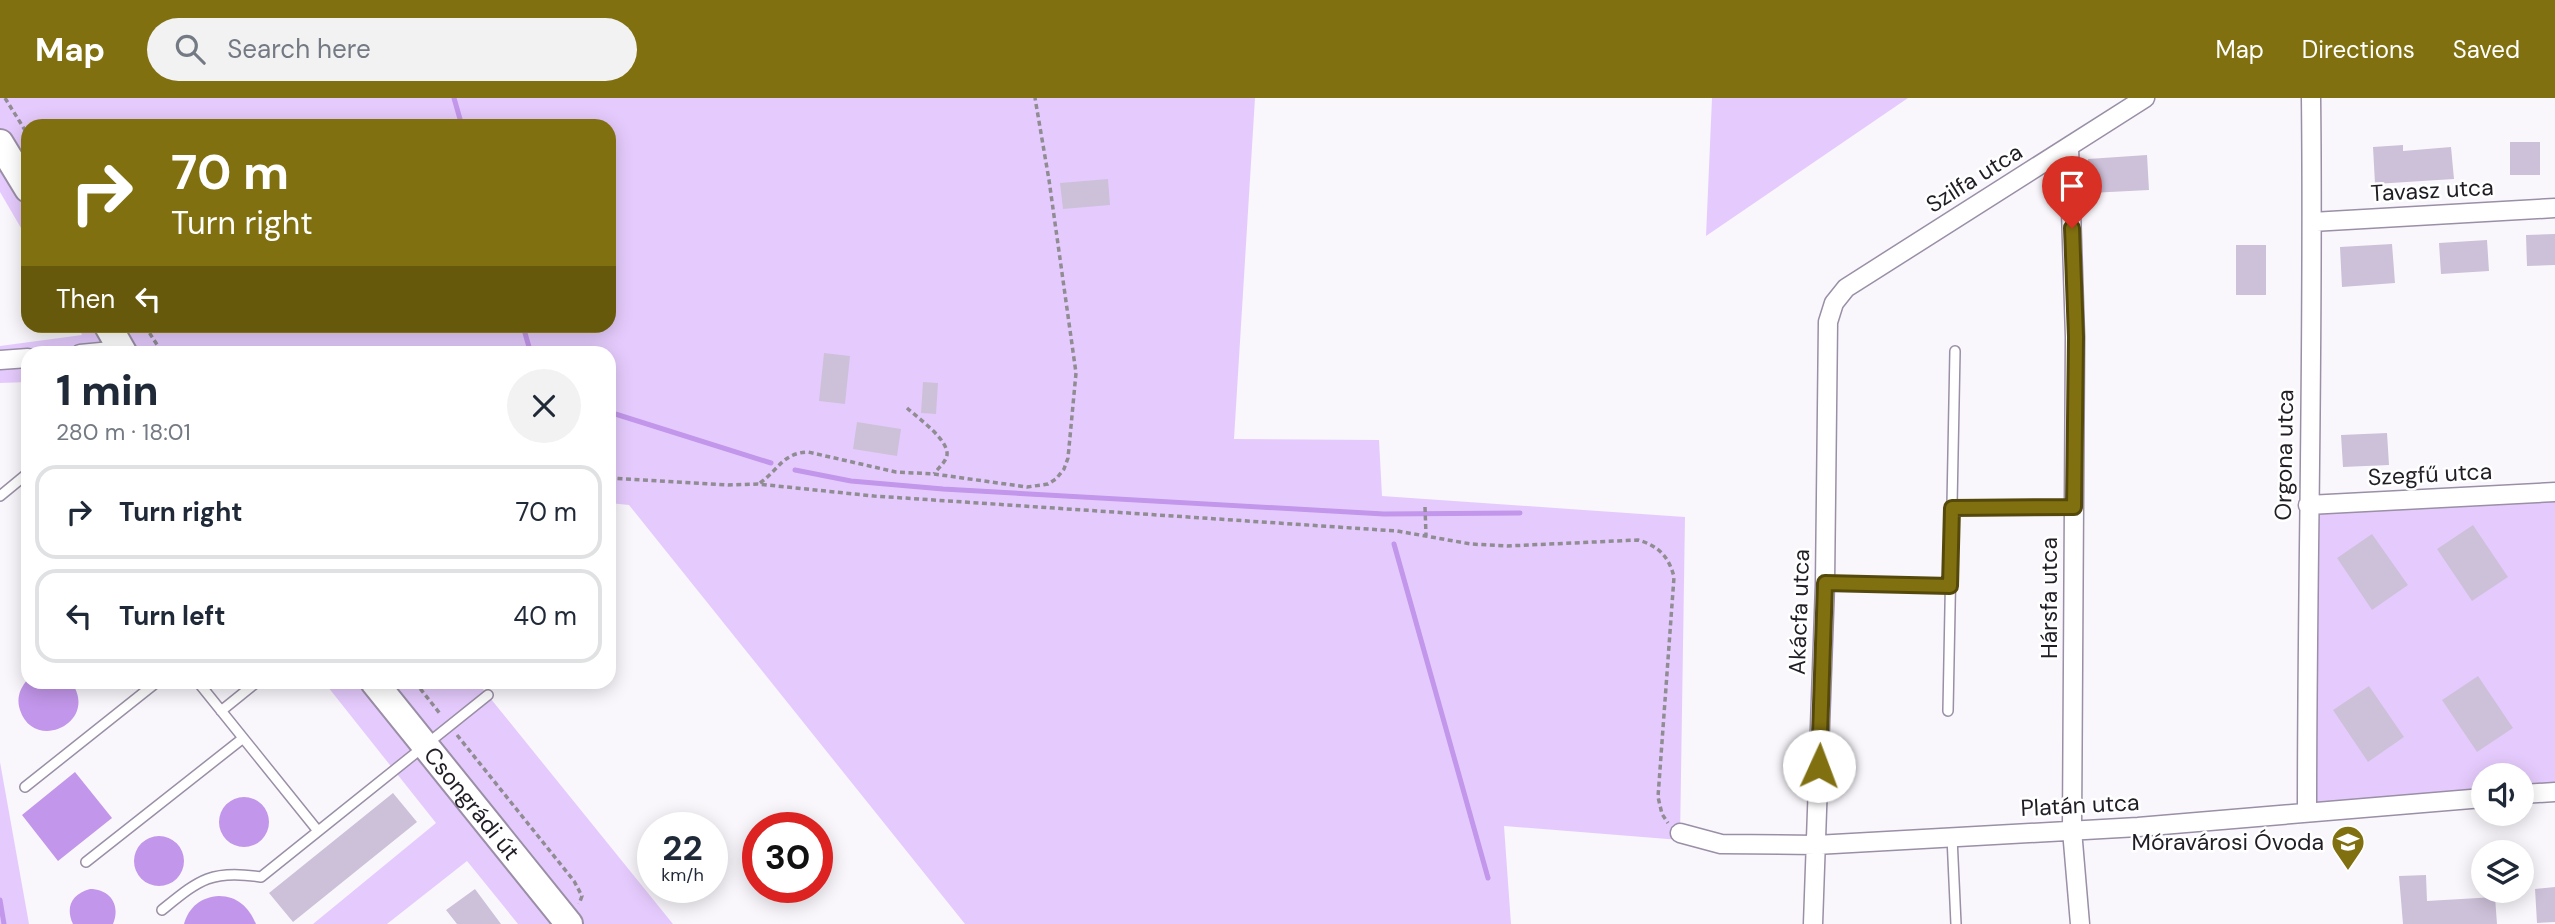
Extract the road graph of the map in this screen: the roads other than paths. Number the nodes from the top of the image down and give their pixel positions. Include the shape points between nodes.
1 (2145, 98) edge
2 (2311, 98) edge
3 (0, 143) edge
4 (2069, 147) junction
5 (21, 178) edge
6 (2555, 208) edge
7 (2312, 222) junction
8 (1834, 303) joint
9 (1955, 351) dead end
10 (21, 358) edge
11 (0, 360) edge
12 (21, 479) edge
13 (2555, 492) edge
14 (0, 496) edge
15 (2308, 505) junction
16 (2074, 507) junction
17 (1952, 508) junction
18 (1825, 583) junction
19 (1950, 586) junction
20 (148, 689) edge
21 (203, 689) edge
22 (248, 689) edge
23 (380, 689) edge
24 (488, 695) dead end
25 (220, 711) junction
26 (1948, 711) dead end
27 (242, 739) junction
28 (425, 746) junction
29 (25, 787) dead end
30 (2555, 792) edge
31 (2534, 793) edge
32 (2471, 799) edge
33 (2307, 812) junction
34 (2072, 830) junction
35 (318, 831) junction
36 (1680, 833) road end
37 (1952, 837) junction
38 (1816, 845) junction
39 (86, 862) dead end
40 (162, 910) dead end
41 (567, 921) edge
42 (1813, 924) edge
43 (1956, 924) edge
44 (2080, 924) edge

1 - 4 street, Szilfa utca
2 - 7 street, Orgona utca
3 - 5 main road
4 - 8 street, Szilfa utca via 1846,288
4 - 16 street, Hársfa utca via 2076,337
6 - 7 street, Tavasz utca
7 - 15 street, Orgona utca
8 - 18 street, Akácfa utca via 1828,322
9 - 17 lane
10 - 11 street
12 - 14 lane
13 - 15 street, Szegfű utca
15 - 33 street, Orgona utca
16 - 17 lane
16 - 34 street, Hársfa utca
17 - 19 lane
18 - 19 lane
18 - 38 street, Akácfa utca
19 - 26 lane
20 - 29 lane
21 - 25 lane
22 - 25 lane
23 - 28 main road, Csongrádi út
24 - 28 lane
25 - 27 lane
27 - 35 lane
27 - 39 lane
28 - 35 lane
28 - 41 main road, Csongrádi út
30 - 31 street
32 - 33 street, Platán utca
33 - 34 street, Platán utca
34 - 37 street, Platán utca
34 - 44 street, Hársfa utca
35 - 40 lane via 261,877 230,874 202,879
36 - 38 street, Platán utca via 1721,844
37 - 38 street, Platán utca
37 - 43 lane
38 - 42 street, Akácfa utca

